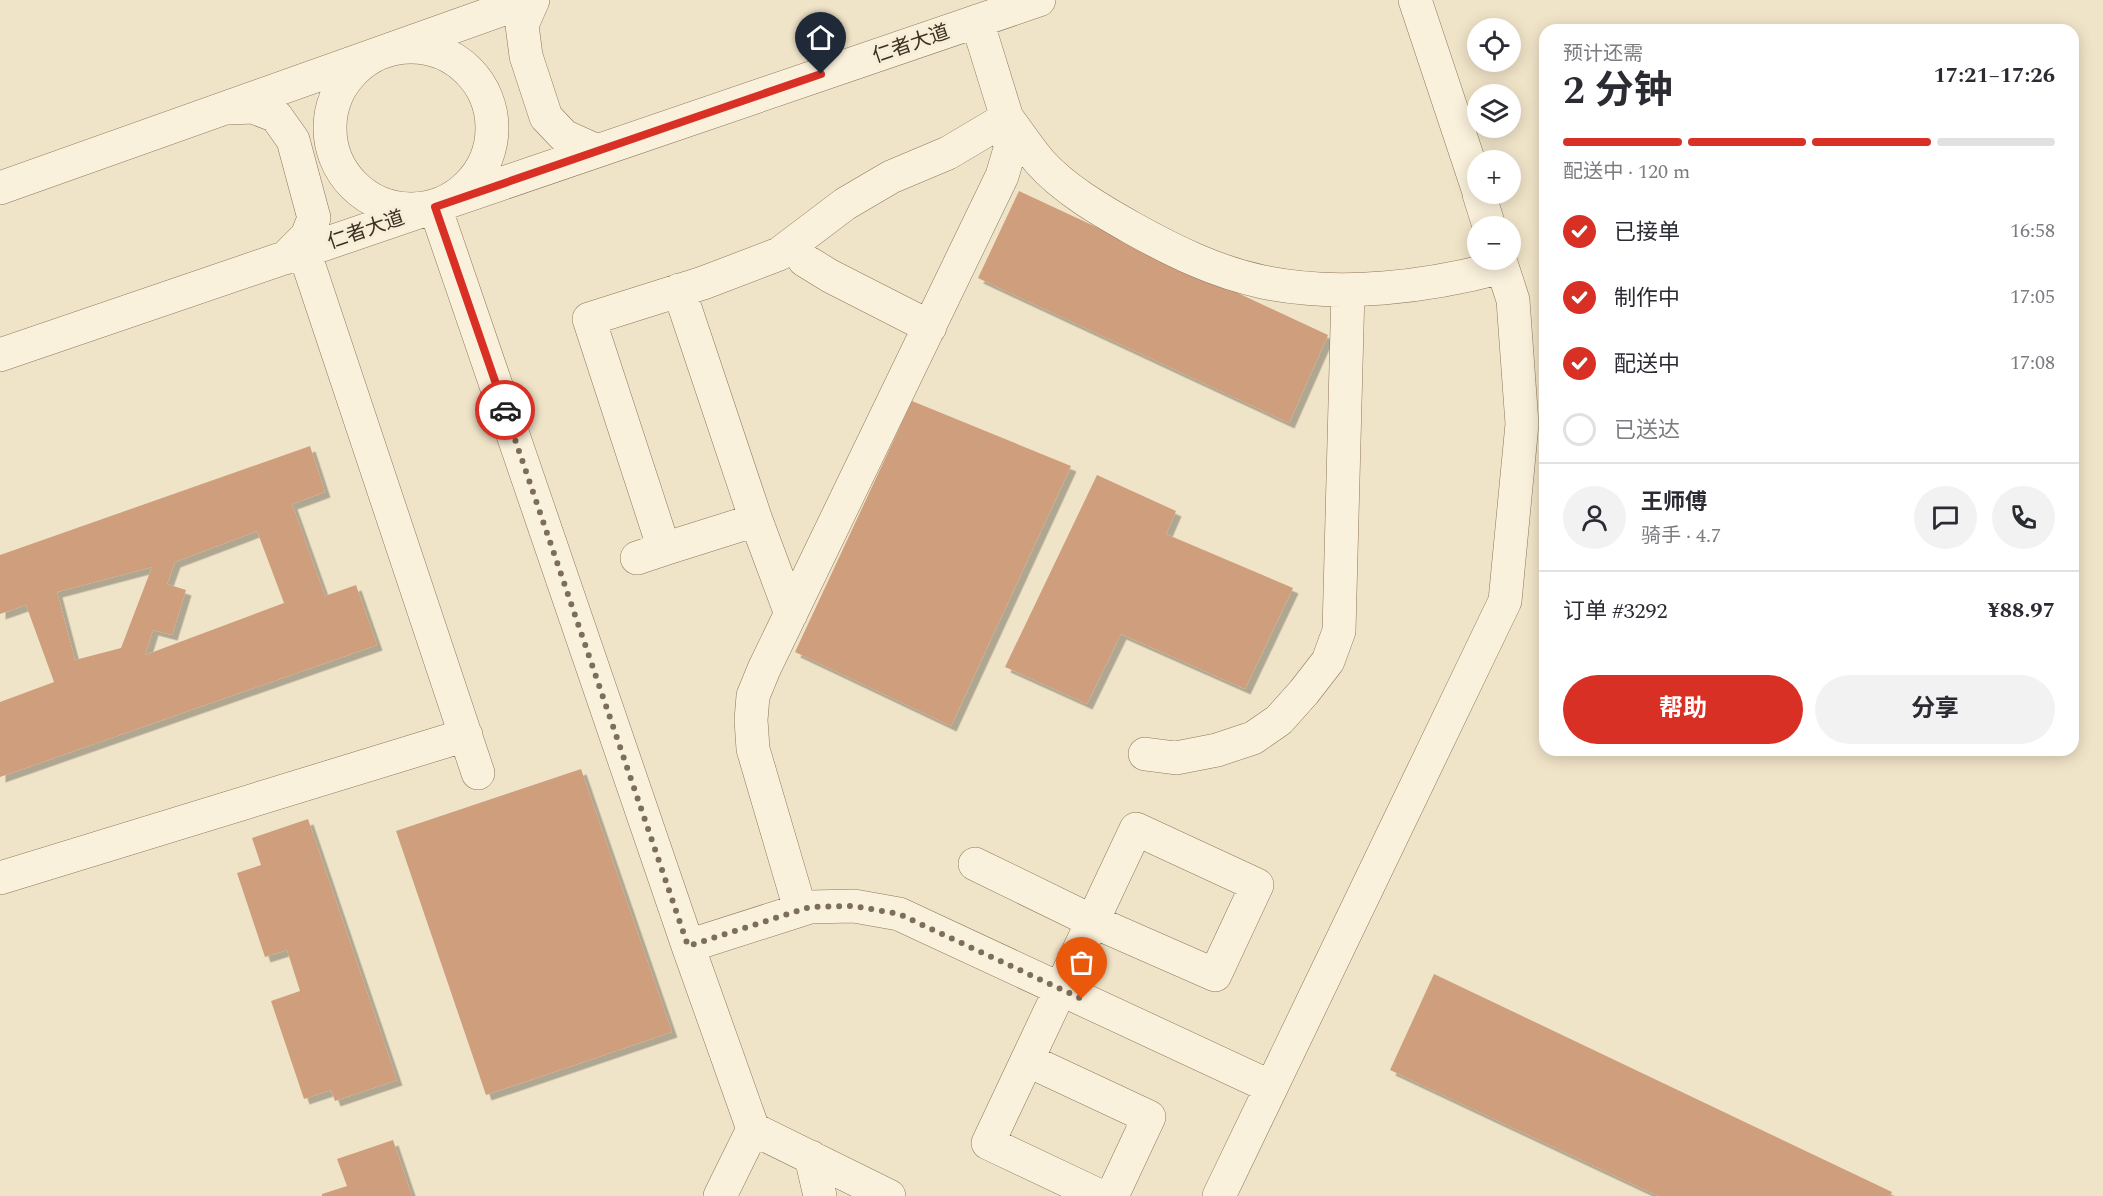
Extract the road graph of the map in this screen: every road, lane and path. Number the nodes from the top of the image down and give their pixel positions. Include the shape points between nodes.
1 (531, 0) edge
2 (1039, 0) edge
3 (1415, 0) edge
4 (977, 21) junction
5 (393, 48) junction
6 (225, 108) junction
7 (1007, 118) junction
8 (597, 151) junction
9 (1467, 156) edge
10 (0, 188) edge
11 (435, 207) junction
12 (794, 243) junction
13 (294, 254) junction
14 (1480, 270) edge
15 (1503, 270) edge
16 (680, 290) junction
17 (1348, 290) junction
18 (930, 327) junction
19 (0, 355) edge
20 (756, 520) junction
21 (791, 614) junction
22 (466, 735) junction
23 (1145, 754) dead end
24 (478, 773) dead end
25 (975, 864) dead end
26 (0, 878) edge
27 (800, 909) junction
28 (1092, 921) junction
29 (688, 946) junction
30 (1060, 989) junction
31 (1027, 1060) junction
32 (1271, 1087) junction
33 (753, 1130) junction
34 (811, 1158) junction
35 (720, 1196) edge
36 (820, 1196) edge
37 (889, 1196) edge
38 (1100, 1196) edge
39 (1112, 1196) edge
40 (1219, 1196) edge

1 - 5 street
1 - 8 street via 522,25 526,56 546,117 564,136
2 - 4 street, 仁者大道
3 - 9 street
4 - 7 street
4 - 8 street, 仁者大道
5 - 6 street
5 - 11 street via 429,48 461,63 474,76 490,108 493,129 482,168 470,185
5 - 11 street via 357,66 343,81 329,119 334,159 345,177 367,196 394,209
6 - 10 street
6 - 13 street via 253,107 276,116 293,140 314,218
7 - 12 street via 948,153 872,188
7 - 17 street via 1040,162 1070,189 1160,244 1204,264 1262,282
7 - 18 street via 1010,149 1002,176
8 - 11 street, 仁者大道
11 - 13 street, 仁者大道
11 - 29 street
12 - 16 street via 778,254
12 - 18 street via 804,260
13 - 19 street, 仁者大道
13 - 22 street
14 - 17 street via 1443,282
15 - 32 street via 1513,300 1522,424 1505,601
16 - 20 street
16 - 20 street via 589,319 651,554
17 - 23 street via 1339,631 1328,661 1279,720 1253,738 1176,758
18 - 21 street
20 - 21 street
21 - 27 street via 753,696 751,720 753,749
22 - 24 street
22 - 26 street
25 - 28 street
27 - 29 street
27 - 30 street via 854,906 899,914
28 - 28 street via 1136,829 1257,885 1215,975
28 - 30 street
29 - 33 street
30 - 31 street
30 - 32 street
31 - 38 street via 988,1143
31 - 39 street via 1149,1117
32 - 40 street
33 - 34 street
33 - 35 street
34 - 36 street
34 - 37 street

